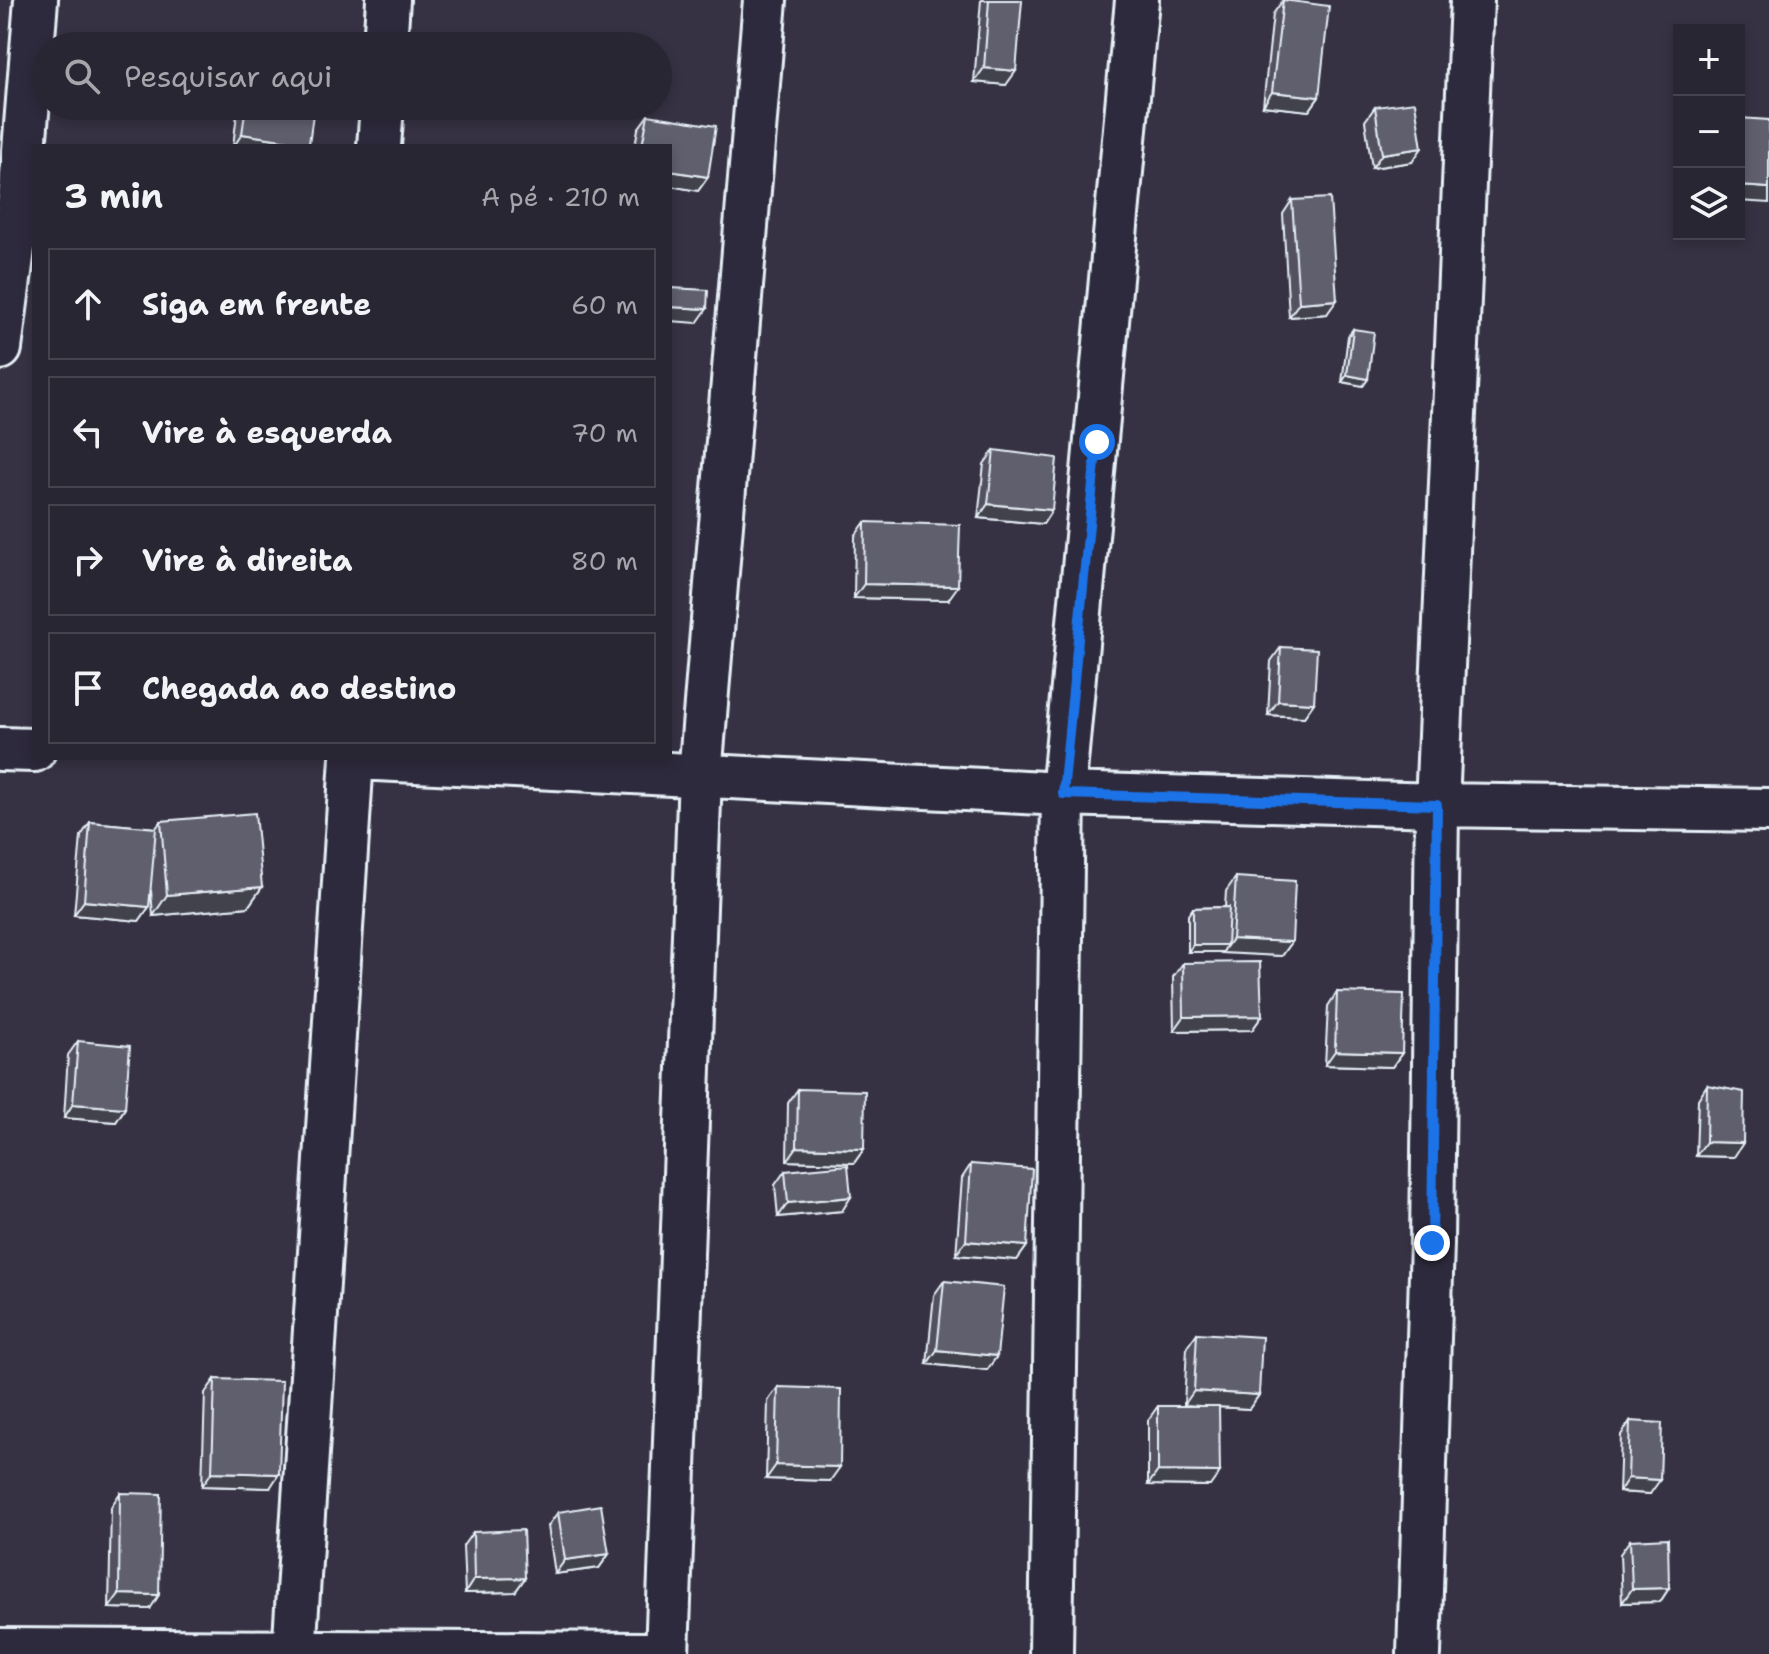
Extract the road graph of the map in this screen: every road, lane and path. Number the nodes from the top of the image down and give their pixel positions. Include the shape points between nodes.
1 (36, 0) edge
2 (388, 0) edge
3 (765, 0) edge
4 (1137, 0) edge
5 (1472, 0) edge
6 (33, 32) edge
7 (386, 32) edge
8 (32, 50) edge
9 (381, 120) edge
10 (379, 144) edge
11 (0, 348) edge
12 (0, 749) edge
13 (32, 750) edge
14 (354, 760) edge
15 (395, 760) edge
16 (700, 775) junction
17 (1063, 794) junction
18 (1437, 805) junction
19 (1769, 810) edge
20 (0, 1650) edge
21 (294, 1653) edge
22 (646, 1654) edge
23 (667, 1654) edge
24 (1051, 1654) edge
25 (1419, 1654) edge

1 - 6 street
2 - 7 street
3 - 16 street
4 - 17 street
5 - 18 street
8 - 11 street
9 - 10 street
12 - 13 street
14 - 21 street
15 - 16 street
16 - 17 street
16 - 23 street
17 - 18 street
17 - 24 street
18 - 19 street
18 - 25 street via 1432,1243
20 - 21 street
21 - 22 street

